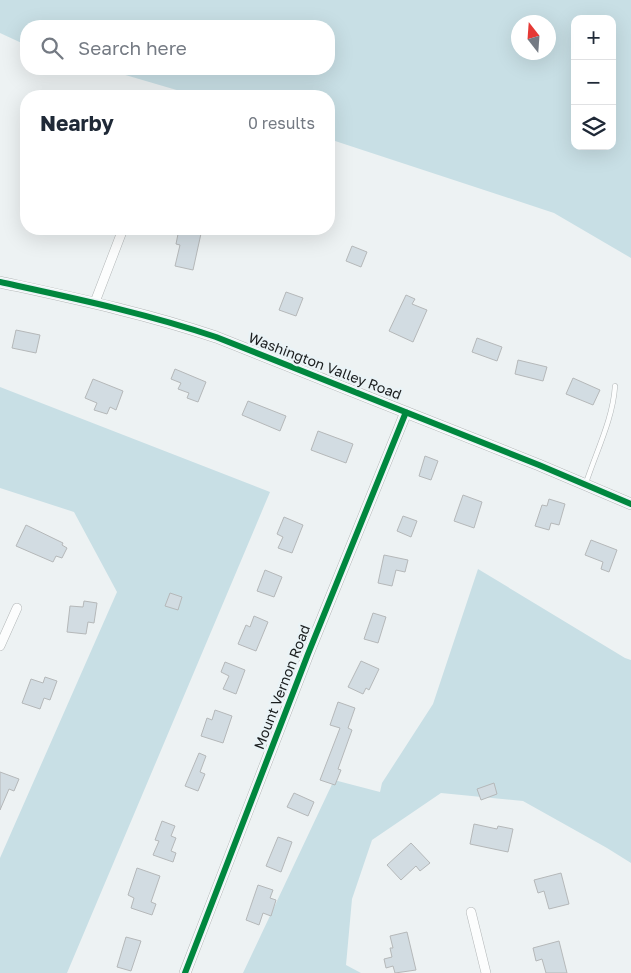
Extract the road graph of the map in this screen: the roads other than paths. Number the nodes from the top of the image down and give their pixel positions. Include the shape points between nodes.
1 (120, 235) edge
2 (0, 282) edge
3 (95, 302) junction
4 (614, 386) dead end
5 (406, 412) junction
6 (585, 484) junction
7 (631, 504) edge
8 (17, 608) dead end
9 (0, 646) edge
10 (471, 912) dead end
11 (185, 973) edge
12 (486, 973) edge

1 - 3 street
2 - 3 street, Washington Valley Road
3 - 5 street, Washington Valley Road via 199,331
4 - 6 lane via 609,417
5 - 6 street, Washington Valley Road
5 - 11 street, Mount Vernon Road
6 - 7 street, Washington Valley Road
8 - 9 street
10 - 12 street

